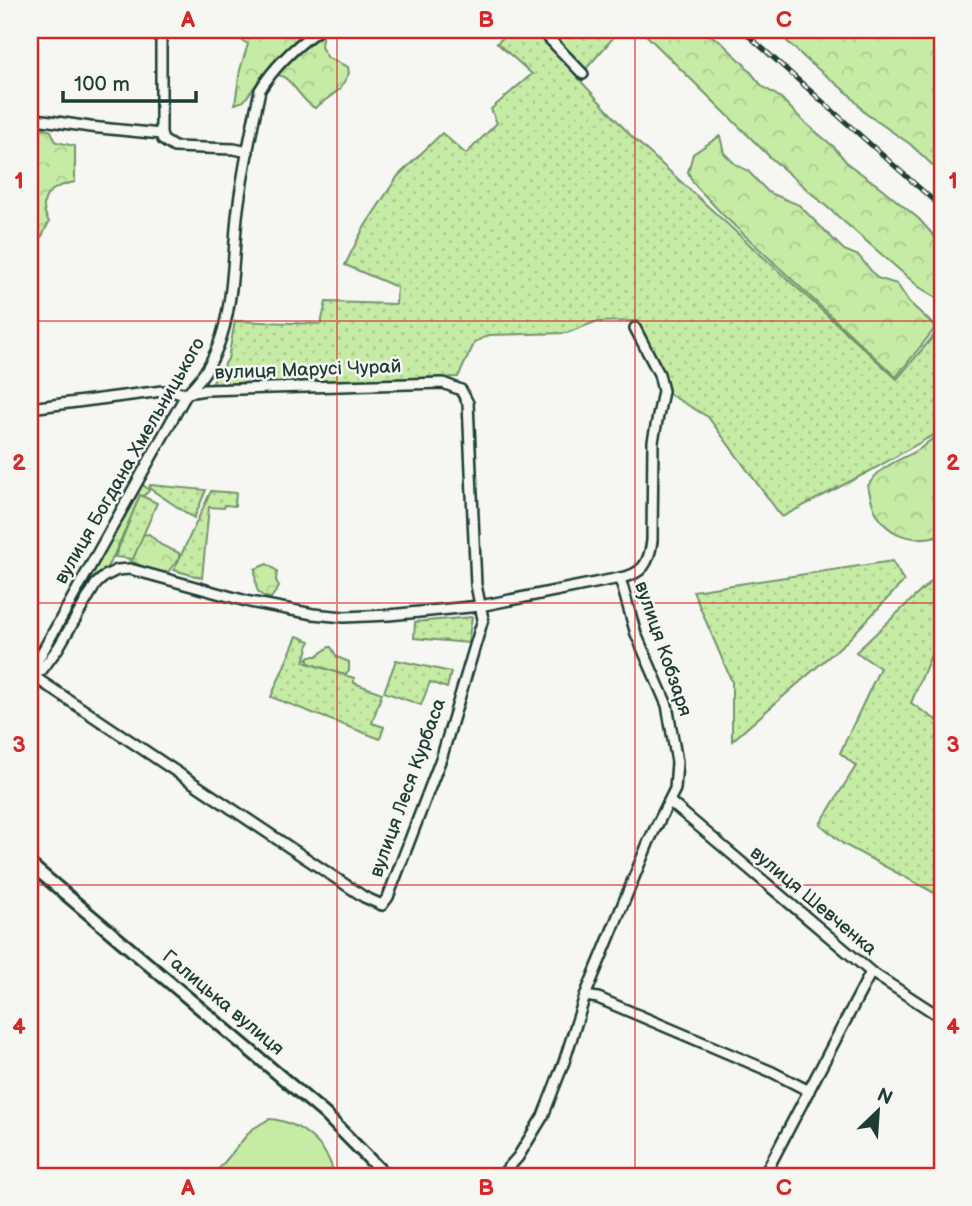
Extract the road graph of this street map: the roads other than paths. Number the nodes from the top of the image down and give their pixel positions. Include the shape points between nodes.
1 (161, 30) edge
2 (318, 30) edge
3 (541, 30) edge
4 (583, 74) dead end
5 (30, 118) edge
6 (162, 134) junction
7 (248, 152) junction
8 (635, 328) dead end
9 (461, 390) joint
10 (187, 393) junction
11 (30, 408) edge
12 (620, 578) junction
13 (481, 606) junction
14 (30, 674) edge
15 (670, 801) junction
16 (30, 864) edge
17 (871, 972) junction
18 (585, 996) junction
19 (942, 1018) edge
20 (809, 1091) junction
21 (386, 1176) edge
22 (501, 1176) edge
23 (764, 1176) edge

1 - 6 street
2 - 7 street, вулиця Богдана Хмельницького via 268,76 260,90
3 - 4 street
5 - 6 street
6 - 7 street via 174,147
7 - 10 street, вулиця Богдана Хмельницького via 222,331 209,366
8 - 12 street, вулиця Кобзаря via 663,391 653,441 650,553 645,566
9 - 10 street, вулиця Марусі Чурай via 443,383
9 - 13 street, вулиця Леся Курбаса via 468,403 476,585
10 - 11 street, вулиця Марусі Чурай via 162,391
10 - 14 street, вулиця Богдана Хмельницького
12 - 13 street
12 - 15 street, вулиця Кобзаря via 673,729 677,762
13 - 14 street via 389,615 323,615 250,602 149,573 117,570 96,584 41,671
13 - 14 street, вулиця Леся Курбаса via 483,619 442,756 382,905
15 - 17 street, вулиця Шевченка
15 - 18 street, вулиця Кобзаря
16 - 21 street, Галицька вулиця via 325,1114
17 - 19 street, вулиця Шевченка
17 - 20 street
18 - 20 street
18 - 22 street, вулиця Кобзаря via 543,1116
20 - 23 street

